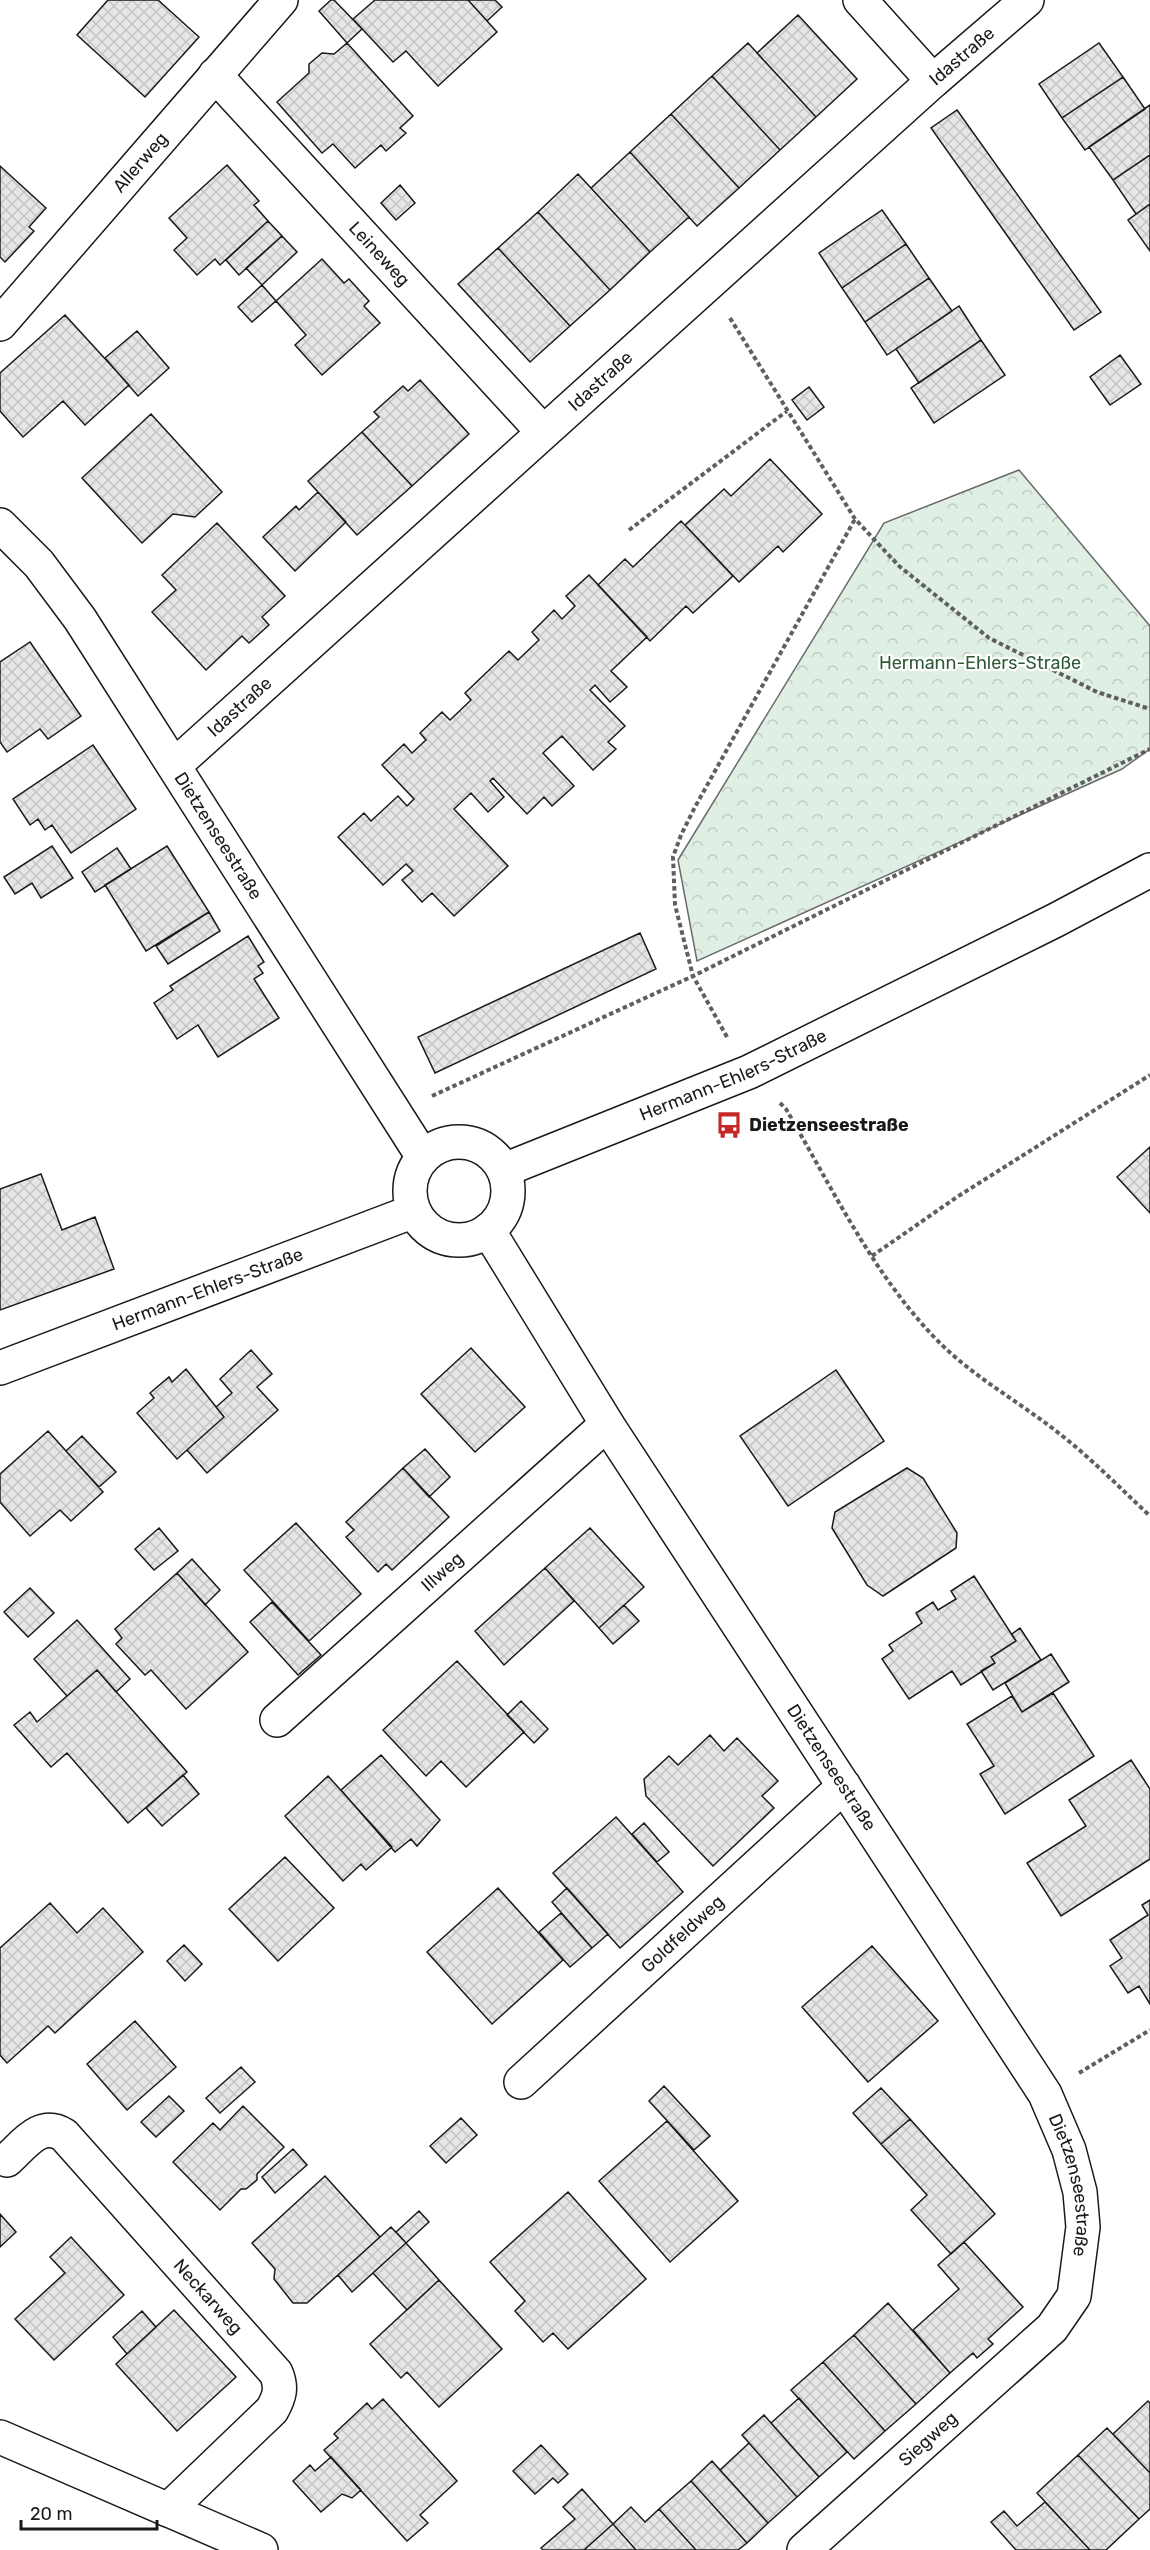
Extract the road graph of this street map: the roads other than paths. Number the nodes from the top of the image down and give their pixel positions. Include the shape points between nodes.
1 (281, 0) edge
2 (860, 0) edge
3 (1027, 0) edge
4 (215, 75) junction
5 (933, 81) junction
6 (0, 324) edge
7 (543, 432) junction
8 (0, 525) edge
9 (175, 765) junction
10 (1150, 870) edge
11 (423, 1157) junction
12 (504, 1170) junction
13 (414, 1211) junction
14 (488, 1230) junction
15 (0, 1368) edge
16 (607, 1424) junction
17 (277, 1720) dead end
18 (844, 1786) junction
19 (521, 2082) dead end
20 (7, 2160) dead end
21 (1052, 2328) joint
22 (0, 2438) edge
23 (168, 2510) junction
24 (261, 2550) edge
25 (804, 2550) edge

1 - 4 street, Allerweg
2 - 5 street
3 - 5 street, Idastraße
4 - 6 street, Allerweg
4 - 7 street, Leineweg
5 - 7 street, Idastraße
7 - 9 street, Idastraße
8 - 9 street, Dietzenseestraße via 39,564 80,619
9 - 11 street, Dietzenseestraße
10 - 12 street, Hermann-Ehlers-Straße via 748,1072
11 - 12 street via 446,1143 473,1144 486,1149
11 - 13 street via 410,1183
12 - 14 street via 506,1203 498,1221
13 - 14 street via 433,1233 446,1238 468,1239
13 - 15 street, Hermann-Ehlers-Straße
14 - 16 street, Dietzenseestraße
16 - 17 street, Illweg
16 - 18 street, Dietzenseestraße
18 - 19 street, Goldfeldweg
18 - 21 street, Dietzenseestraße via 1045,2094 1069,2150 1080,2192 1083,2227 1074,2296
20 - 23 street, Neckarweg via 38,2132 56,2130 64,2135 276,2373 279,2398 272,2410
21 - 25 street, Siegweg
22 - 23 street
23 - 24 street

